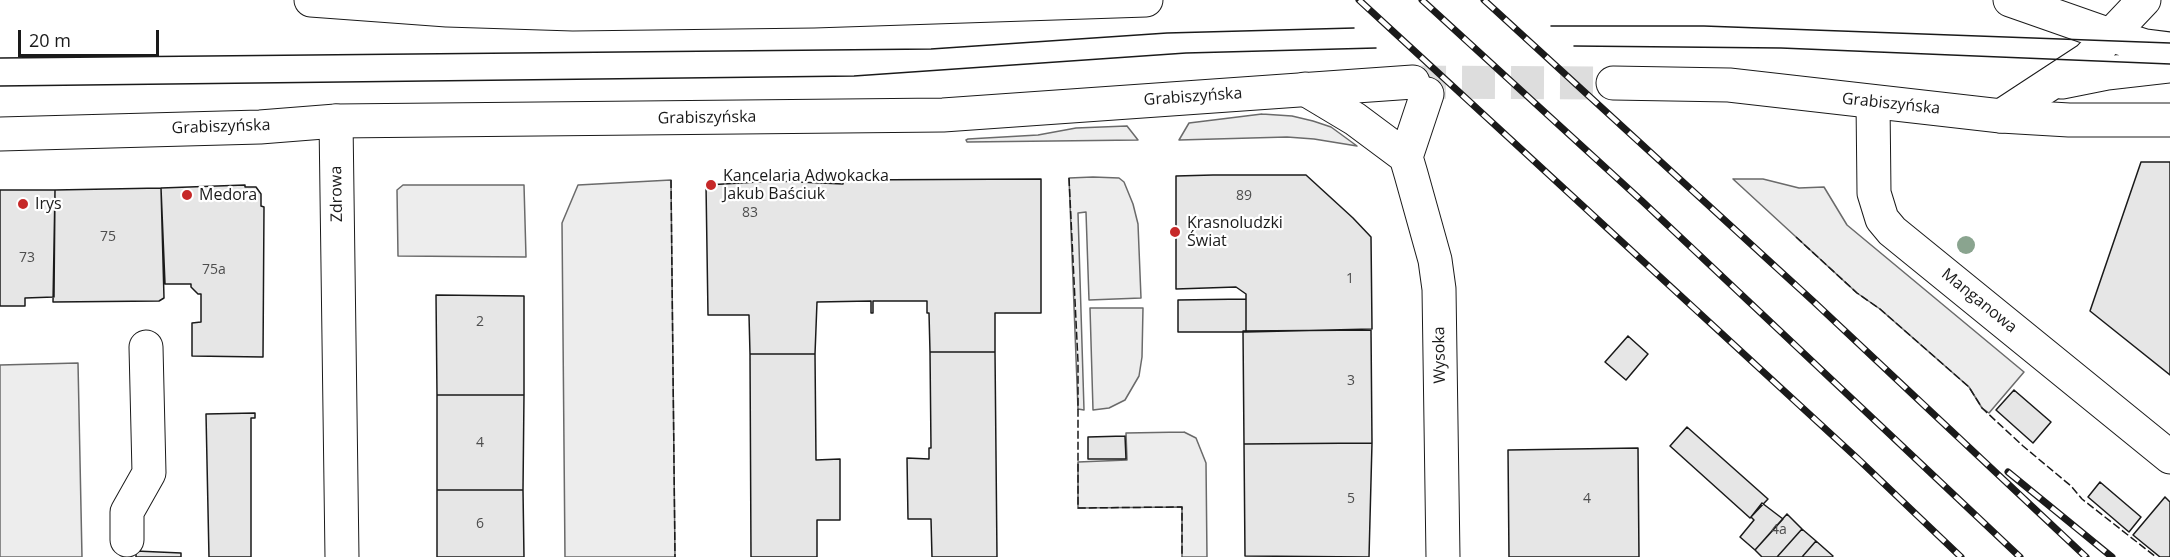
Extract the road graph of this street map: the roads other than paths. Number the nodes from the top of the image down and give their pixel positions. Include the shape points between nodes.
1 (311, 0) edge
2 (1146, 0) edge
3 (2010, 0) edge
4 (2144, 0) edge
5 (2110, 36) junction
6 (2170, 49) edge
7 (2170, 66) edge
8 (1613, 83) tunnel mouth
9 (2052, 84) junction
10 (1305, 89) junction
11 (1873, 102) junction
12 (2001, 116) junction
13 (2170, 120) edge
14 (336, 121) junction
15 (0, 134) edge
16 (1406, 157) junction
17 (146, 347) dead end
18 (2170, 457) edge
19 (127, 540) dead end
20 (342, 557) edge
21 (1443, 557) edge

1 - 2 main road via 573,14
3 - 5 main road
4 - 5 main road
5 - 6 main road
5 - 9 main road via 2088,59
7 - 9 main road
8 - 11 main road, Grabiszyńska via 1729,85
9 - 12 main road
10 - 14 main road, Grabiszyńska via 943,115
10 - 16 main road via 1355,119
10 - 16 main road, Grabiszyńska via 1420,88
11 - 12 main road, Grabiszyńska
11 - 18 main road, Manganowa via 1874,193 1882,219 1892,231
12 - 13 main road, Grabiszyńska
14 - 15 main road, Grabiszyńska
14 - 20 main road, Zdrowa
16 - 21 main road, Wysoka via 1436,260 1439,289
17 - 19 main road via 149,473 127,512

